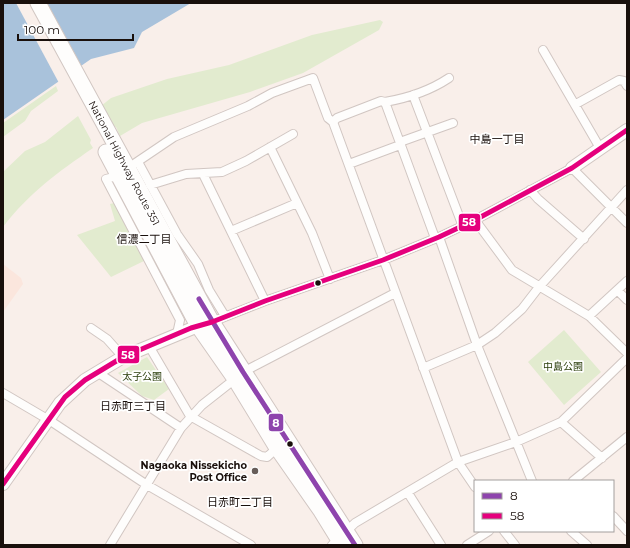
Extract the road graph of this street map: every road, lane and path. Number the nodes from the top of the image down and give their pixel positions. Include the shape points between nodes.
1 (26, 3) edge
2 (38, 3) edge
3 (543, 50) dead end
4 (449, 78) dead end
5 (627, 86) edge
6 (413, 95) junction
7 (386, 102) junction
8 (576, 104) junction
9 (333, 122) junction
10 (453, 123) dead end
11 (627, 130) edge
12 (427, 132) junction
13 (293, 134) dead end
14 (104, 137) junction
15 (400, 143) junction
16 (270, 147) junction
17 (600, 148) junction
18 (349, 164) junction
19 (572, 168) junction
20 (203, 174) junction
21 (110, 178) dead end
22 (150, 185) junction
23 (530, 190) junction
24 (627, 190) edge
25 (297, 203) junction
26 (611, 207) junction
27 (475, 220) junction
28 (627, 223) edge
29 (462, 224) junction
30 (231, 231) junction
31 (437, 238) junction
32 (584, 239) junction
33 (383, 260) junction
34 (330, 279) junction
35 (627, 281) edge
36 (539, 287) junction
37 (618, 291) junction
38 (395, 293) junction
39 (627, 300) edge
40 (265, 301) junction
41 (589, 316) junction
42 (212, 321) junction
43 (91, 328) dead end
44 (177, 334) junction
45 (477, 345) junction
46 (149, 346) junction
47 (627, 353) edge
48 (123, 357) junction
49 (627, 358) edge
50 (423, 368) junction
51 (96, 372) junction
52 (239, 375) junction
53 (3, 393) edge
54 (190, 416) junction
55 (49, 420) junction
56 (561, 422) junction
57 (181, 428) junction
58 (626, 439) edge
59 (516, 442) junction
60 (277, 448) junction
61 (602, 458) junction
62 (458, 462) junction
63 (532, 480) edge
64 (575, 480) edge
65 (3, 484) edge
66 (147, 485) junction
67 (474, 486) edge
68 (408, 493) junction
69 (614, 517) edge
70 (627, 531) edge
71 (487, 532) edge
72 (505, 532) edge
73 (572, 532) edge
74 (340, 540) edge
75 (110, 545) edge
76 (251, 545) edge
77 (355, 545) edge
78 (441, 545) edge
79 (467, 545) edge
80 (515, 545) edge
81 (587, 545) edge

1 - 14 highway, National Highway Route 351
2 - 14 highway, National Highway Route 351
3 - 8 street
4 - 6 street
5 - 8 street via 624,81 619,80
6 - 7 street
6 - 12 street
7 - 9 street via 381,101 337,118
7 - 15 street
8 - 17 street
9 - 18 street
9 - 22 street via 328,118 313,78 272,93 248,106 174,137 136,163
10 - 12 street
11 - 17 street
12 - 15 street
12 - 29 street
13 - 16 street
14 - 42 highway, National Highway Route 351
15 - 18 street
15 - 31 street
16 - 20 street via 222,172
16 - 25 street
17 - 19 street
18 - 33 street
19 - 23 street
19 - 26 street
20 - 22 street via 186,174
20 - 30 street
21 - 44 street via 106,179 180,320
22 - 42 street via 177,234 198,264 209,290
23 - 27 street
23 - 32 street
24 - 26 street
25 - 30 street
25 - 34 street
26 - 28 street
26 - 32 street
27 - 29 street
27 - 36 street via 512,270
29 - 31 street
30 - 40 street
31 - 33 street
31 - 45 street
32 - 36 street
33 - 34 street
33 - 38 street
34 - 40 street
35 - 37 street
36 - 41 street
36 - 45 street via 522,309
37 - 39 street
37 - 41 street
38 - 50 street
38 - 52 street
40 - 42 street
41 - 47 street
42 - 44 street
42 - 52 highway, National Highway Route 351
43 - 48 street via 107,339
44 - 46 street
45 - 50 street
45 - 59 street
46 - 48 street
46 - 54 street
48 - 51 street
49 - 56 street
50 - 62 street
51 - 55 street via 65,398
51 - 57 street
52 - 54 street
52 - 60 highway, National Highway Route 351
52 - 74 highway, National Highway Route 351
53 - 55 street
54 - 57 street
54 - 60 street via 260,456 267,457
55 - 65 street
55 - 66 street
56 - 59 street
56 - 61 street
57 - 66 street
58 - 61 street
59 - 62 street
59 - 63 street
60 - 74 highway, National Highway Route 351
61 - 64 street
62 - 67 street
62 - 68 street
66 - 75 street
66 - 76 street
68 - 74 street via 355,524
68 - 78 street
69 - 70 street
71 - 79 street
72 - 80 street
73 - 81 street
74 - 77 highway, National Highway Route 351

